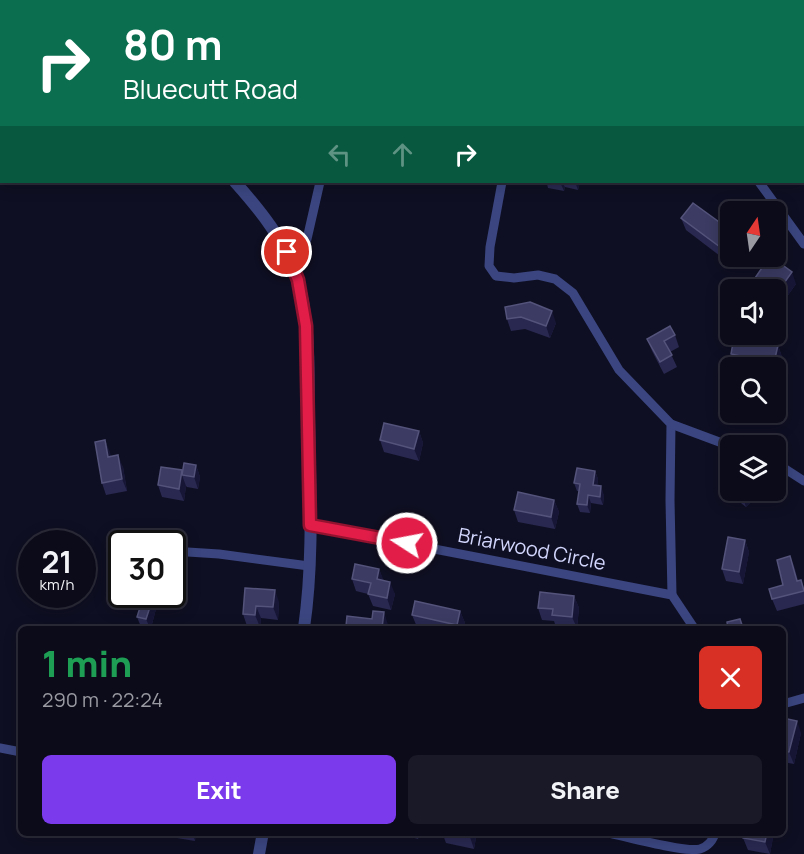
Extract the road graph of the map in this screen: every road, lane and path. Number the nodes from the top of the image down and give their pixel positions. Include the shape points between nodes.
1 (236, 183) edge
2 (320, 183) edge
3 (502, 183) edge
4 (760, 183) edge
5 (804, 244) edge
6 (293, 267) junction
7 (671, 424) junction
8 (720, 442) edge
9 (786, 469) edge
10 (804, 481) edge
11 (310, 525) junction
12 (186, 552) edge
13 (309, 566) junction
14 (672, 595) junction
15 (304, 626) edge
16 (693, 626) edge
17 (804, 698) edge
18 (786, 703) edge
19 (0, 748) edge
20 (18, 751) edge
21 (262, 836) edge
22 (626, 836) edge
23 (715, 836) edge
24 (259, 854) edge

1 - 6 street via 278,237
2 - 6 street via 308,239
3 - 7 street via 490,247 489,266 496,276 538,275 555,279 573,293 619,370
4 - 5 street
6 - 11 street via 303,300 307,340
7 - 8 street
7 - 14 street
9 - 10 street
11 - 13 street
11 - 14 street, Briarwood Circle
12 - 13 street
13 - 15 street
14 - 16 street
17 - 18 street
19 - 20 street
21 - 24 street
22 - 23 street via 700,849

